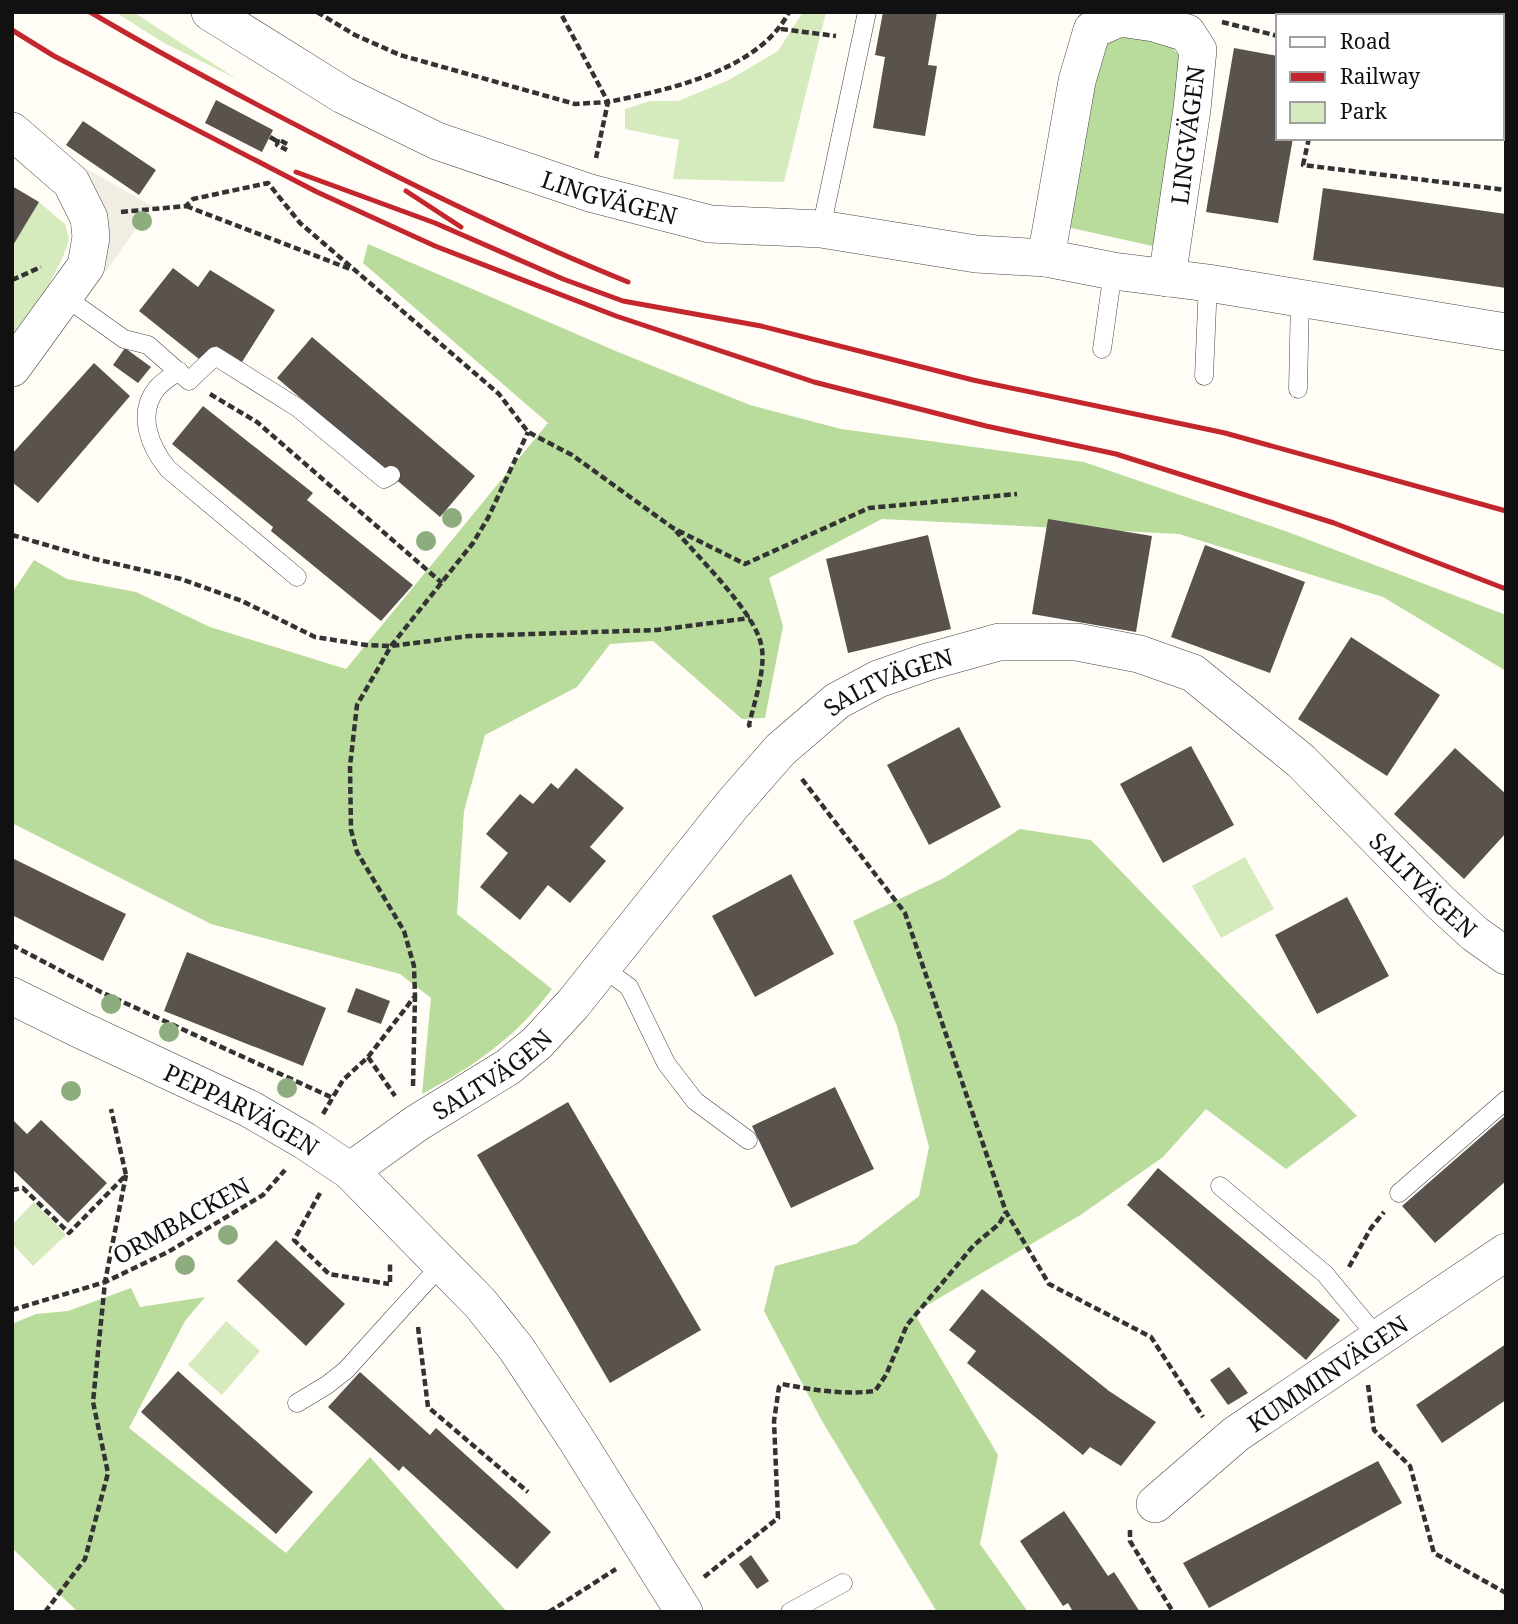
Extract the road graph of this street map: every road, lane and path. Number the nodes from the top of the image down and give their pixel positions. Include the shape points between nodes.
1 (210, 12) edge
2 (317, 12) edge
3 (560, 12) edge
4 (789, 12) edge
5 (867, 12) edge
6 (781, 29) junction
7 (861, 40) junction
8 (608, 102) junction
9 (12, 131) edge
10 (270, 137) dead end
11 (1309, 140) edge
12 (278, 142) junction
13 (287, 144) dead end
14 (287, 150) dead end
15 (269, 181) dead end
16 (244, 188) junction
17 (1506, 190) edge
18 (590, 193) junction
19 (186, 206) junction
20 (118, 225) dead end
21 (821, 229) junction
22 (1046, 258) junction
23 (86, 266) junction
24 (354, 271) junction
25 (1113, 271) junction
26 (1167, 278) junction
27 (12, 280) edge
28 (1208, 283) junction
29 (65, 297) junction
30 (1300, 298) junction
31 (1506, 332) edge
32 (1102, 349) dead end
33 (12, 368) edge
34 (184, 376) junction
35 (1204, 376) dead end
36 (1298, 389) dead end
37 (528, 432) junction
38 (391, 475) dead end
39 (1017, 494) dead end
40 (673, 528) junction
41 (12, 535) edge
42 (296, 577) dead end
43 (442, 583) junction
44 (750, 618) junction
45 (391, 646) junction
46 (780, 750) junction
47 (12, 945) edge
48 (1506, 956) edge
49 (602, 967) junction
50 (12, 996) edge
51 (368, 1056) junction
52 (333, 1098) junction
53 (1506, 1100) edge
54 (401, 1105) dead end
55 (111, 1109) dead end
56 (748, 1140) dead end
57 (305, 1141) junction
58 (350, 1171) junction
59 (125, 1175) junction
60 (1220, 1186) dead end
61 (12, 1190) edge
62 (320, 1193) dead end
63 (1399, 1193) joint
64 (1006, 1212) junction
65 (1506, 1252) edge
66 (442, 1264) junction
67 (106, 1282) junction
68 (390, 1284) dead end
69 (1337, 1289) junction
70 (12, 1310) edge
71 (1378, 1338) junction
72 (297, 1402) dead end
73 (1205, 1420) dead end
74 (1155, 1504) joint
75 (646, 1550) junction
76 (843, 1583) dead end
77 (1506, 1593) edge
78 (680, 1606) edge
79 (45, 1612) edge
80 (549, 1612) edge
81 (790, 1612) edge
82 (1173, 1612) edge

1 - 18 street, LINGVÄGEN via 343,96 437,141
2 - 8 path via 400,55 575,104
3 - 8 path
4 - 6 path
5 - 7 lane
6 - 7 path
6 - 8 path via 747,55 713,72 678,86
7 - 21 lane
8 - 18 path
9 - 23 street via 71,182 89,218
10 - 12 path
11 - 17 path via 1303,164
12 - 13 path
12 - 14 path
15 - 16 path
16 - 19 path via 193,199
16 - 24 path via 268,183 300,223
18 - 21 street, LINGVÄGEN via 710,224
19 - 20 path via 121,212
19 - 24 path
21 - 22 street, LINGVÄGEN via 976,254
22 - 25 street, LINGVÄGEN
22 - 26 street, LINGVÄGEN via 1076,81 1092,30 1120,18 1154,23 1187,33 1198,50
23 - 27 path via 63,257
23 - 29 street
24 - 37 path via 499,394
25 - 26 street, LINGVÄGEN
25 - 32 lane
26 - 28 street, LINGVÄGEN
28 - 30 street, LINGVÄGEN
28 - 35 lane
29 - 33 street
29 - 34 lane via 124,339 148,345
30 - 31 street, LINGVÄGEN
30 - 36 lane
34 - 38 lane via 215,356 298,408 384,479
34 - 42 lane via 157,388 148,404 149,433 158,457
34 - 43 path via 257,422
37 - 40 path via 572,455
37 - 43 path, ORMBACKEN via 488,518
39 - 40 path via 869,508 745,564
40 - 44 path
41 - 45 path via 181,579 242,601 315,637
43 - 45 path, ORMBACKEN
44 - 45 path via 657,631 469,636
44 - 46 path via 762,645 749,725 755,741
45 - 51 path, ORMBACKEN via 357,705 350,766 351,830 357,852 404,931 414,966 415,996
46 - 48 street, SALTVÄGEN via 837,701 878,679 999,642 1077,642 1139,654 1193,673 1301,761 1450,911
46 - 49 street, SALTVÄGEN
46 - 64 path via 905,913
47 - 52 path via 101,992
49 - 56 lane via 629,987 666,1063 695,1101
49 - 58 street, SALTVÄGEN via 546,1034 509,1067
50 - 57 street, PEPPARVÄGEN
51 - 52 path, ORMBACKEN via 343,1080
51 - 54 path
52 - 57 path, ORMBACKEN
53 - 63 lane
55 - 59 path
57 - 58 street, PEPPARVÄGEN
57 - 67 path, ORMBACKEN via 263,1195 168,1252
58 - 66 street, PEPPARVÄGEN
59 - 61 path via 69,1233 23,1188
59 - 67 path
60 - 69 lane
62 - 68 path via 294,1240 329,1274
63 - 69 path via 1371,1228
64 - 73 path via 1049,1284 1151,1337
64 - 78 path via 907,1325 886,1375 874,1391 779,1387 774,1420 778,1518
65 - 71 street, KUMMINVÄGEN
66 - 72 lane via 346,1370
66 - 75 street, PEPPARVÄGEN via 516,1348
67 - 70 path, ORMBACKEN
67 - 79 path via 93,1402 108,1474 85,1559
69 - 71 lane
71 - 74 street, KUMMINVÄGEN via 1236,1434
71 - 77 path via 1364,1359 1374,1430 1410,1466 1434,1553
74 - 82 path via 1130,1531 1130,1541
75 - 78 street, PEPPARVÄGEN
75 - 80 path
76 - 81 lane

